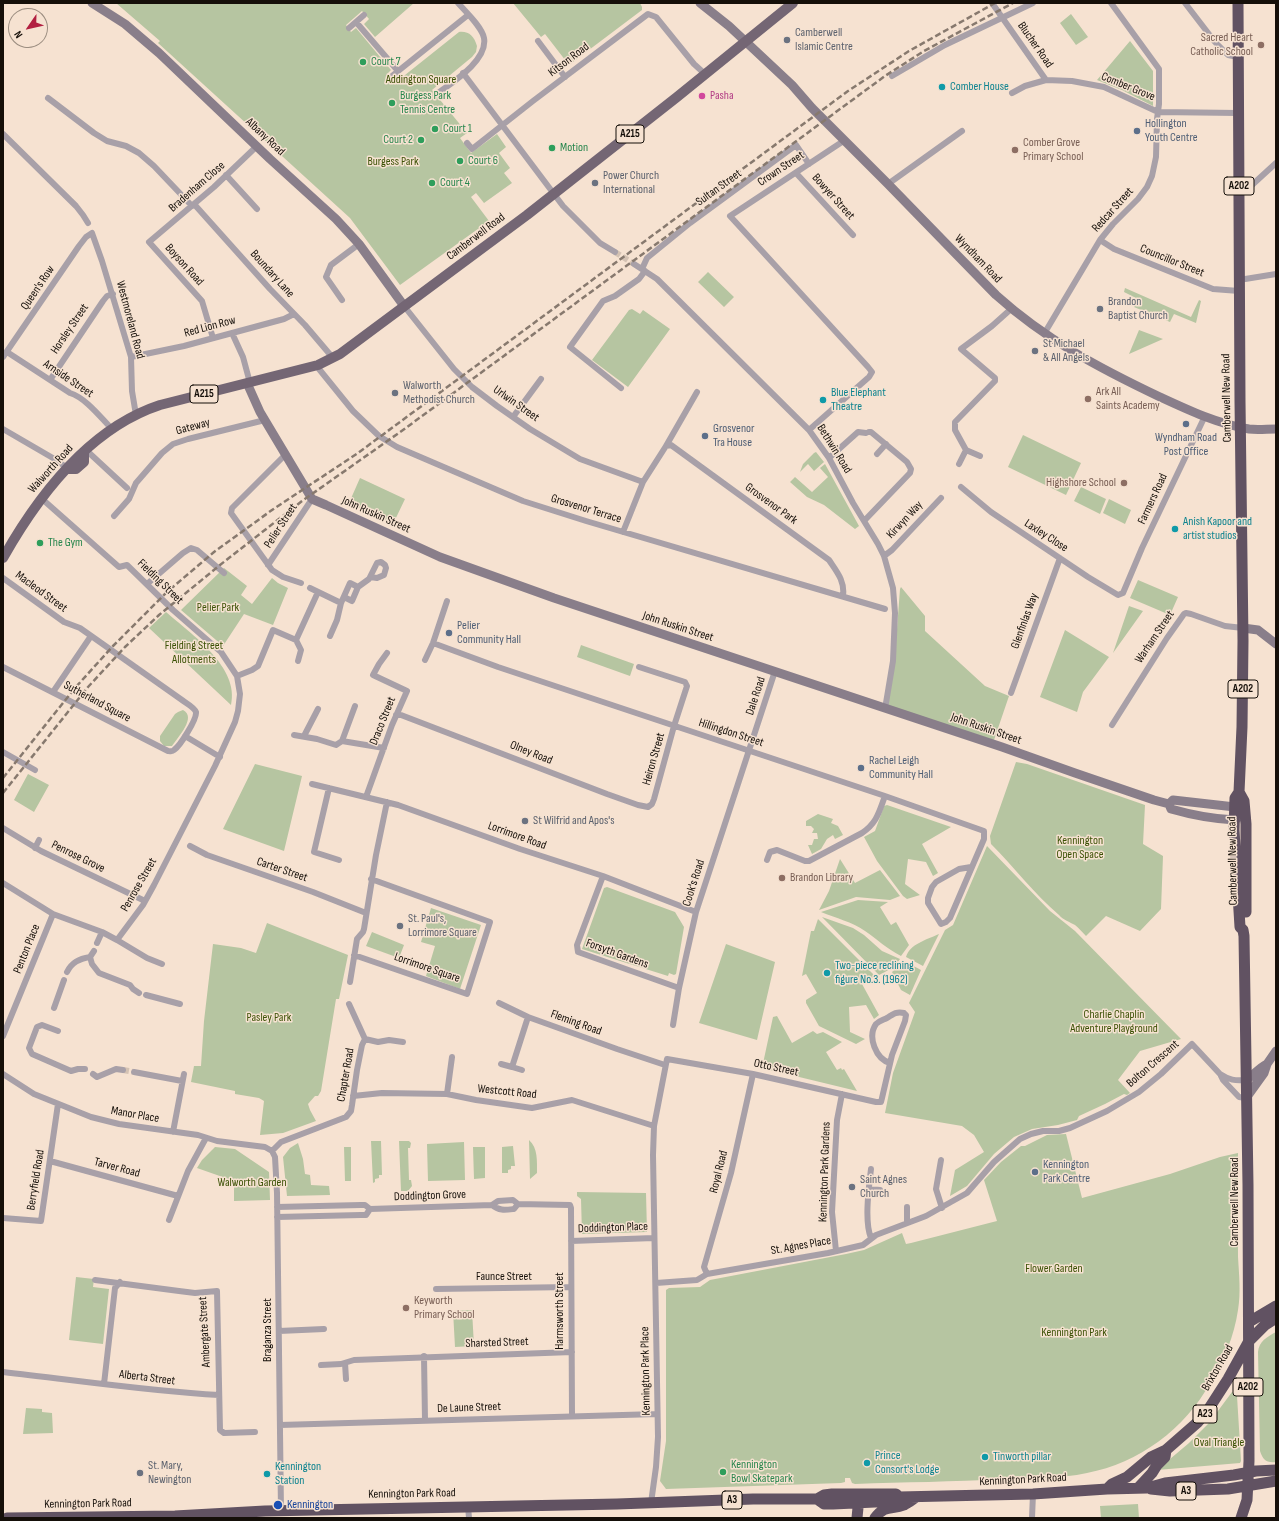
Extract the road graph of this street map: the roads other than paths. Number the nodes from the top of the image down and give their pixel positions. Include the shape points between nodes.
1 (92, 3) edge
2 (458, 3) edge
3 (700, 3) edge
4 (793, 3) edge
5 (992, 3) edge
6 (1033, 3) edge
7 (1111, 3) edge
8 (1185, 3) edge
9 (1238, 3) edge
10 (364, 15) dead end
11 (468, 15) junction
12 (1002, 17) junction
13 (356, 22) junction
14 (349, 28) dead end
15 (538, 41) dead end
16 (745, 42) junction
17 (1238, 57) junction
18 (398, 71) junction
19 (463, 74) junction
20 (705, 74) junction
21 (392, 76) dead end
22 (892, 76) dead end
23 (565, 77) junction
24 (1046, 80) junction
25 (438, 93) dead end
26 (1012, 93) dead end
27 (48, 98) dead end
28 (1158, 112) junction
29 (1238, 113) junction
30 (502, 126) junction
31 (962, 131) dead end
32 (3, 134) edge
33 (845, 140) junction
34 (467, 143) dead end
35 (257, 146) junction
36 (809, 164) junction
37 (1276, 164) edge
38 (796, 173) junction
39 (226, 175) junction
40 (888, 184) junction
41 (1239, 187) junction
42 (554, 193) junction
43 (193, 205) junction
44 (257, 209) dead end
45 (88, 223) dead end
46 (92, 233) joint
47 (853, 236) dead end
48 (1100, 240) junction
49 (149, 242) joint
50 (358, 244) junction
51 (615, 252) tunnel mouth
52 (634, 264) tunnel mouth
53 (643, 270) junction
54 (1276, 274) edge
55 (1239, 280) junction
56 (1239, 291) junction
57 (113, 294) junction
58 (342, 300) dead end
59 (404, 306) junction
60 (1011, 309) junction
61 (294, 314) junction
62 (232, 333) junction
63 (1044, 334) junction
64 (213, 338) junction
65 (5, 355) edge
66 (131, 357) junction
67 (333, 358) junction
68 (318, 365) junction
69 (541, 379) dead end
70 (50, 380) junction
71 (249, 383) junction
72 (621, 388) dead end
73 (697, 392) dead end
74 (136, 415) junction
75 (1205, 416) junction
76 (514, 417) junction
77 (265, 420) junction
78 (1240, 427) junction
79 (1276, 428) edge
80 (3, 429) edge
81 (112, 429) junction
82 (809, 430) junction
83 (886, 444) junction
84 (666, 446) junction
85 (966, 450) junction
86 (85, 451) junction
87 (877, 454) dead end
88 (285, 455) junction
89 (980, 456) dead end
90 (829, 458) junction
91 (959, 464) dead end
92 (68, 469) junction
93 (642, 482) junction
94 (127, 488) dead end
95 (961, 488) dead end
96 (41, 498) junction
97 (941, 498) dead end
98 (312, 499) junction
99 (114, 516) dead end
100 (864, 522) junction
101 (623, 532) junction
102 (884, 556) junction
103 (3, 558) edge
104 (1060, 558) junction
105 (268, 565) junction
106 (224, 573) dead end
107 (370, 577) dead end
108 (3, 578) edge
109 (301, 583) dead end
110 (147, 584) junction
111 (358, 587) junction
112 (310, 588) dead end
113 (318, 592) junction
114 (1123, 593) joint
115 (843, 596) junction
116 (344, 597) junction
117 (447, 601) dead end
118 (341, 603) junction
119 (885, 609) dead end
120 (67, 624) joint
121 (1243, 628) junction
122 (91, 636) junction
123 (330, 636) dead end
124 (296, 640) junction
125 (433, 643) junction
126 (1276, 644) edge
127 (387, 654) dead end
128 (425, 660) dead end
129 (298, 661) dead end
130 (3, 667) edge
131 (639, 667) dead end
132 (775, 671) junction
133 (237, 676) junction
134 (53, 692) junction
135 (1011, 693) dead end
136 (355, 706) dead end
137 (318, 709) dead end
138 (886, 709) junction
139 (396, 715) junction
140 (1112, 725) dead end
141 (674, 726) junction
142 (294, 735) dead end
143 (185, 736) junction
144 (304, 736) junction
145 (342, 740) junction
146 (224, 746) joint
147 (384, 748) junction
148 (749, 751) junction
149 (3, 752) edge
150 (220, 757) junction
151 (35, 770) dead end
152 (312, 784) dead end
153 (329, 788) junction
154 (885, 796) junction
155 (366, 797) junction
156 (654, 799) joint
157 (388, 802) junction
158 (1169, 804) junction
159 (1240, 810) junction
160 (1235, 820) junction
161 (3, 828) edge
162 (39, 840) dead end
163 (190, 846) dead end
164 (35, 848) junction
165 (339, 860) dead end
166 (767, 860) dead end
167 (971, 867) junction
168 (603, 876) junction
169 (371, 879) junction
170 (3, 883) edge
171 (146, 902) junction
172 (696, 912) junction
173 (366, 913) junction
174 (53, 914) junction
175 (1244, 930) junction
176 (102, 932) junction
177 (117, 940) junction
178 (97, 943) dead end
179 (94, 951) dead end
180 (354, 955) junction
181 (90, 957) junction
182 (162, 964) dead end
183 (68, 972) dead end
184 (64, 980) dead end
185 (350, 982) dead end
186 (679, 988) junction
187 (499, 1003) dead end
188 (180, 1004) dead end
189 (349, 1004) dead end
190 (54, 1008) dead end
191 (528, 1017) junction
192 (673, 1025) dead end
193 (58, 1031) dead end
194 (3, 1036) edge
195 (365, 1039) junction
196 (403, 1042) dead end
197 (1276, 1051) edge
198 (452, 1057) dead end
199 (666, 1062) junction
200 (890, 1063) junction
201 (501, 1064) dead end
202 (1267, 1064) junction
203 (512, 1067) junction
204 (85, 1070) dead end
205 (123, 1070) tunnel mouth
206 (522, 1070) dead end
207 (134, 1072) tunnel mouth
208 (3, 1074) edge
209 (93, 1074) dead end
210 (753, 1074) junction
211 (1220, 1074) junction
212 (1246, 1080) junction
213 (447, 1094) junction
214 (842, 1094) junction
215 (353, 1096) junction
216 (1246, 1098) junction
217 (58, 1104) junction
218 (654, 1126) junction
219 (1070, 1128) joint
220 (173, 1132) junction
221 (206, 1138) junction
222 (272, 1151) junction
223 (942, 1160) dead end
224 (50, 1161) junction
225 (871, 1169) dead end
226 (869, 1189) junction
227 (880, 1190) dead end
228 (178, 1196) junction
229 (570, 1205) joint
230 (277, 1207) junction
231 (907, 1207) dead end
232 (942, 1208) junction
233 (370, 1209) junction
234 (277, 1217) junction
235 (3, 1218) edge
236 (169, 1220) dead end
237 (907, 1223) junction
238 (654, 1238) junction
239 (871, 1238) junction
240 (571, 1241) junction
241 (836, 1251) junction
242 (707, 1274) junction
243 (95, 1280) dead end
244 (120, 1282) junction
245 (656, 1283) junction
246 (571, 1287) junction
247 (436, 1289) dead end
248 (1276, 1306) edge
249 (1276, 1318) edge
250 (1249, 1322) junction
251 (324, 1329) dead end
252 (279, 1331) junction
253 (1249, 1340) junction
254 (572, 1352) junction
255 (424, 1356) junction
256 (345, 1363) junction
257 (321, 1365) dead end
258 (3, 1372) edge
259 (346, 1379) dead end
260 (104, 1384) junction
261 (219, 1395) junction
262 (658, 1414) junction
263 (572, 1416) junction
264 (425, 1420) junction
265 (280, 1424) junction
266 (255, 1432) dead end
267 (1166, 1450) junction
268 (1276, 1470) edge
269 (1249, 1473) junction
270 (1276, 1481) edge
271 (1248, 1486) junction
272 (1107, 1488) junction
273 (1143, 1488) junction
274 (1033, 1494) junction
275 (916, 1498) junction
276 (859, 1499) junction
277 (651, 1503) junction
278 (468, 1506) junction
279 (281, 1510) junction
280 (175, 1517) edge
281 (7, 1518) edge
282 (469, 1518) edge
283 (857, 1518) edge
284 (876, 1518) edge
285 (1032, 1518) edge
286 (1241, 1518) edge

1 - 35 street, Albany Road via 125,24 159,53
2 - 11 street
3 - 16 street, Wyndham Road
4 - 16 main road, Camberwell Road / A215
5 - 12 street, Blucher Road
6 - 12 street
7 - 28 street, Redcar Street via 1158,66
8 - 17 street via 1215,42 1228,55
9 - 17 highway, Camberwell New Road / A202
10 - 13 street
11 - 18 street
11 - 19 street via 481,31 484,46
12 - 22 street
12 - 24 street, Blucher Road
13 - 14 street
13 - 18 street
15 - 23 street
16 - 20 main road, Camberwell Road / A215
16 - 33 street, Wyndham Road via 792,85
17 - 29 highway, Camberwell New Road / A202
18 - 21 street
19 - 25 street
19 - 30 street
20 - 23 street, Kitson Road via 651,14 646,15
20 - 42 main road, Camberwell Road / A215
23 - 30 street, Kitson Road
24 - 26 street, Comber Grove
24 - 28 street, Comber Grove via 1072,81 1104,87
27 - 43 street, Boundary Lane via 107,141 139,153
28 - 29 street, Comber Grove
28 - 48 street, Redcar Street via 1156,157 1150,181 1138,199
29 - 41 highway, Camberwell New Road / A202
30 - 34 street, Kitson Road via 472,149
30 - 42 street
31 - 40 street
32 - 45 street via 76,206
33 - 36 street, Crown Street
33 - 40 street, Wyndham Road
35 - 39 street, Bradenham Close
35 - 50 street, Albany Road via 336,219
36 - 38 street, Crown Street
36 - 53 street, Sultan Street via 796,145 647,258
37 - 41 street via 1252,185
38 - 47 street, Bowyer Street
38 - 82 street, Crown Street via 730,216 872,372
39 - 43 street, Bradenham Close
39 - 44 street
40 - 60 street, Wyndham Road
41 - 55 highway, Camberwell New Road / A202
42 - 51 street via 584,228 600,243
42 - 59 main road, Camberwell Road / A215
43 - 49 street, Bradenham Close
43 - 61 street, Boundary Lane
46 - 57 street, Westmoreland Road
46 - 65 street, Queen's Row via 79,246
48 - 56 street, Councillor Street via 1114,249 1213,289
48 - 63 street, Redcar Street
49 - 64 street, Boyson Road via 202,301
50 - 58 street via 331,265 326,277
50 - 59 street, Albany Road
52 - 53 street, Bethwin Road
53 - 72 street via 639,279 603,301 570,347
53 - 82 street, Bethwin Road via 657,279
54 - 55 street
55 - 56 highway, Camberwell New Road / A202
56 - 78 highway, Camberwell New Road / A202
57 - 66 street, Westmoreland Road
57 - 70 street, Horsley Street via 102,301
59 - 67 main road, Camberwell Road / A215
59 - 76 street, Urlwin Street via 462,379
60 - 63 street, Wyndham Road
60 - 85 street via 961,349 995,378 995,381 955,422 955,430
61 - 62 street, Red Lion Row
61 - 67 street, Boundary Lane
62 - 64 street, Red Lion Row
62 - 71 street via 243,356
63 - 75 street, Wyndham Road via 1112,374
64 - 66 street, Red Lion Row
65 - 70 street, Arnside Street
66 - 74 street, Westmoreland Road
67 - 68 main road, Camberwell Road / A215
68 - 71 main road, Camberwell Road / A215
68 - 101 street, Grosvenor Terrace via 353,411 379,436 397,447 523,501
69 - 76 street
70 - 81 street, Arnside Street via 76,395
71 - 74 main road, Camberwell Road / A215 via 160,405
71 - 77 street
73 - 84 street
74 - 81 main road, Walworth Road / A215
75 - 78 street, Wyndham Road
75 - 114 street, Farmers Road
76 - 93 street, Urlwin Street via 580,459
77 - 88 street
77 - 99 street, Gateway via 173,444 136,483 129,499
78 - 79 street, Wyndham Road
78 - 121 highway, Camberwell New Road / A202
80 - 92 street
81 - 86 main road, Walworth Road / A215
82 - 90 street, Bethwin Road
83 - 87 street
83 - 90 street via 871,432 858,432
83 - 100 street via 907,462 911,471
84 - 93 street
84 - 115 street, Grosvenor Park via 670,445 829,560 842,580
85 - 89 street
85 - 91 street
86 - 92 main road, Walworth Road / A215
86 - 94 street
88 - 98 street
88 - 105 street via 231,510 233,517
90 - 100 street, Bethwin Road
92 - 96 main road, Walworth Road / A215
93 - 101 street
95 - 104 street, Laxley Close via 991,512
96 - 103 main road, Walworth Road / A215
96 - 110 street, Fielding Street via 119,567 127,565
97 - 102 street, Kirwyn Way
98 - 105 street, Pelier Street
98 - 132 street, John Ruskin Street via 448,559 554,598
100 - 102 street, Bethwin Road
101 - 115 street, Grosvenor Terrace
102 - 138 street, Bethwin Road via 893,588 895,613 893,661
104 - 114 street, Laxley Close via 1118,594
104 - 135 street, Glenfinlas Way
105 - 109 street via 277,574
106 - 110 street via 197,550 191,548
107 - 111 street
108 - 120 street, Macleod Street
110 - 133 street, Fielding Street via 217,647
111 - 116 street via 350,583
111 - 116 street via 352,601
112 - 113 street
113 - 118 street
113 - 124 street
115 - 119 street, Grosvenor Terrace
116 - 118 street
117 - 125 street
118 - 123 street
120 - 122 street, Sutherland Square via 78,627
121 - 126 street via 1258,630
121 - 140 street, Warham Street via 1229,627 1184,614
121 - 159 highway, Camberwell New Road / A202 via 1239,792 1244,801
122 - 134 street, Sutherland Square
122 - 143 street, Sutherland Square via 193,708 196,716
124 - 129 street via 301,650
124 - 133 street via 273,630 258,666
125 - 128 street
125 - 141 street, Hillingdon Street via 498,668
127 - 139 street, Draco Street via 373,675 407,691
130 - 134 street
131 - 141 street, Heiron Street via 685,682 687,686
132 - 138 street, John Ruskin Street
132 - 148 street, Dale Road
133 - 146 street, Fielding Street via 240,694 238,711
134 - 143 street, Sutherland Square via 168,751 175,749
136 - 145 street
137 - 144 street
138 - 158 street, John Ruskin Street
139 - 147 street, Draco Street
139 - 156 street, Olney Road via 638,805 648,807
141 - 148 street, Hillingdon Street
141 - 156 street, Heiron Street
142 - 144 street
143 - 150 street
144 - 145 street via 336,745
145 - 147 street
146 - 150 street, Penrose Street
147 - 155 street, Draco Street
148 - 154 street, Hillingdon Street
148 - 172 street, Cook's Road
149 - 151 street
150 - 171 street, Penrose Street
152 - 153 street, Lorrimore Road
153 - 155 street, Lorrimore Road
153 - 165 street via 314,852
154 - 166 street via 876,820 862,833 809,861 777,850 770,852
154 - 167 street, Hillingdon Street via 984,831 984,839
155 - 157 street, Lorrimore Road
157 - 168 street, Lorrimore Road
157 - 169 street
158 - 159 street, John Ruskin Street via 1173,800
158 - 160 street, John Ruskin Street via 1172,809 1184,812
159 - 160 highway, Camberwell New Road / A202
159 - 175 highway, Camberwell New Road / A202 via 1246,898
160 - 175 highway, Camberwell New Road / A202 via 1240,927
161 - 164 street, Penrose Grove
162 - 164 street
163 - 173 street, Carter Street
164 - 171 street, Penrose Grove
167 - 167 street, Hillingdon Street via 959,868 932,887 928,902 941,924 950,918
168 - 172 street, Lorrimore Road
168 - 186 street, Forsyth Gardens via 576,945 578,952
169 - 173 street
169 - 180 street, Lorrimore Square via 490,922 467,994
170 - 174 street
171 - 177 street, Penrose Street
172 - 186 street, Cook's Road
173 - 180 street via 363,932 357,938
174 - 176 street
174 - 194 street, Penton Place
175 - 212 highway, Camberwell New Road / A202
176 - 177 street
176 - 178 street
177 - 182 street
179 - 181 street
180 - 185 street
181 - 183 street via 71,965
181 - 188 street via 99,973 130,985 142,994
184 - 190 street
186 - 192 street, Cook's Road
187 - 191 street, Fleming Road
189 - 195 street, Chapter Road
191 - 199 street, Fleming Road via 617,1049
191 - 203 street
193 - 204 street via 42,1025 37,1027 29,1048 32,1054 71,1071
195 - 196 street
195 - 215 street, Chapter Road
197 - 202 street
198 - 213 street
199 - 210 street, Otto Street
199 - 218 street
200 - 200 street via 905,1021 906,1015 900,1012 875,1025 874,1047 882,1060
200 - 214 street, Otto Street via 880,1102
201 - 203 street
202 - 212 street
202 - 216 street via 1264,1073
203 - 206 street
205 - 209 street via 116,1069 97,1076
207 - 220 street via 183,1078
208 - 217 street, Manor Place via 34,1094
210 - 214 street, Otto Street
210 - 242 street, Royal Road via 731,1173 704,1267
211 - 212 street, Bolton Crescent via 1231,1081
211 - 216 street, Bolton Crescent via 1239,1097
211 - 219 street, Bolton Crescent via 1192,1044 1135,1095
212 - 216 highway, Camberwell New Road / A202
213 - 215 street, Westcott Road via 382,1093
213 - 218 street, Westcott Road via 532,1108 572,1100
214 - 241 street, Kennington Park Gardens via 832,1217
215 - 222 street, Chapter Road via 351,1111 346,1117 281,1142
216 - 250 highway, Camberwell New Road / A202
217 - 220 street, Manor Place via 111,1123
217 - 224 street, Berryfield Road
218 - 238 street
219 - 232 street, St. Agnes Place via 1043,1131 1020,1139 994,1162 967,1193
220 - 221 street, Manor Place
221 - 222 street, Manor Place via 265,1147
221 - 228 street via 192,1162
222 - 230 street, Braganza Street via 275,1157
223 - 232 street via 936,1189
224 - 228 street, Tarver Road
224 - 235 street, Berryfield Road via 41,1221
225 - 226 street
226 - 227 street
226 - 239 street via 868,1229
228 - 236 street
229 - 233 street, Doddington Grove via 518,1204 514,1209 498,1209 492,1205
229 - 240 street, Harmsworth Street
230 - 233 street, Doddington Grove via 365,1205
230 - 234 street, Braganza Street
231 - 237 street
232 - 237 street, St. Agnes Place
233 - 234 street, Doddington Grove via 366,1215
234 - 252 street, Braganza Street
237 - 239 street, St. Agnes Place
238 - 240 street, Doddington Place
238 - 245 street, Kennington Park Place
239 - 241 street, St. Agnes Place via 863,1244
240 - 246 street, Harmsworth Street
241 - 242 street, St. Agnes Place
242 - 245 street, St. Agnes Place via 697,1280
243 - 244 street, Ambergate Street
244 - 260 street via 115,1288
244 - 261 street, Ambergate Street via 195,1293 217,1291
245 - 262 street, Kennington Park Place
246 - 247 street, Faunce Street
246 - 254 street, Harmsworth Street
248 - 250 highway
249 - 253 highway, Brixton Road / A23
250 - 253 highway, Camberwell New Road / A202
251 - 252 street
252 - 265 street, Braganza Street
253 - 267 highway, Brixton Road / A23 via 1208,1410
253 - 269 highway, Camberwell New Road / A202
254 - 255 street, Sharsted Street
254 - 263 street, Harmsworth Street
255 - 256 street, Sharsted Street via 354,1360
255 - 264 street
256 - 257 street, Sharsted Street
256 - 259 street
258 - 260 street, Alberta Street
260 - 261 street, Alberta Street
261 - 266 street via 220,1430 224,1433
262 - 263 street, De Laune Street
262 - 277 street, Kennington Park Place via 658,1451
263 - 264 street, De Laune Street
264 - 265 street, De Laune Street
265 - 279 street, Braganza Street
267 - 272 highway, Brixton Road / A23 via 1151,1457 1127,1477
267 - 273 highway, Brixton Road / A23 via 1165,1457
268 - 269 highway, Kennington Park Road / A3
269 - 271 highway, A202
269 - 273 highway, Kennington Park Road / A3
270 - 271 highway, Kennington Park Road / A3
271 - 273 highway, Kennington Park Road / A3 via 1170,1491
271 - 286 highway, A202 via 1247,1500
272 - 273 highway, Kennington Park Road / A3
272 - 274 highway, Kennington Park Road / A3
274 - 275 highway, Kennington Park Road / A3
274 - 285 street
275 - 276 highway, Kennington Park Road / A3 via 899,1497 896,1494
275 - 284 highway via 903,1506 885,1509
276 - 277 highway, Kennington Park Road / A3 via 824,1495 818,1499
276 - 283 highway
277 - 278 highway, Kennington Park Road / A3
278 - 279 highway, Kennington Park Road / A3 via 357,1512
278 - 282 street
279 - 280 highway, Kennington Park Road / A3
280 - 281 highway, Kennington Park Road / A3

